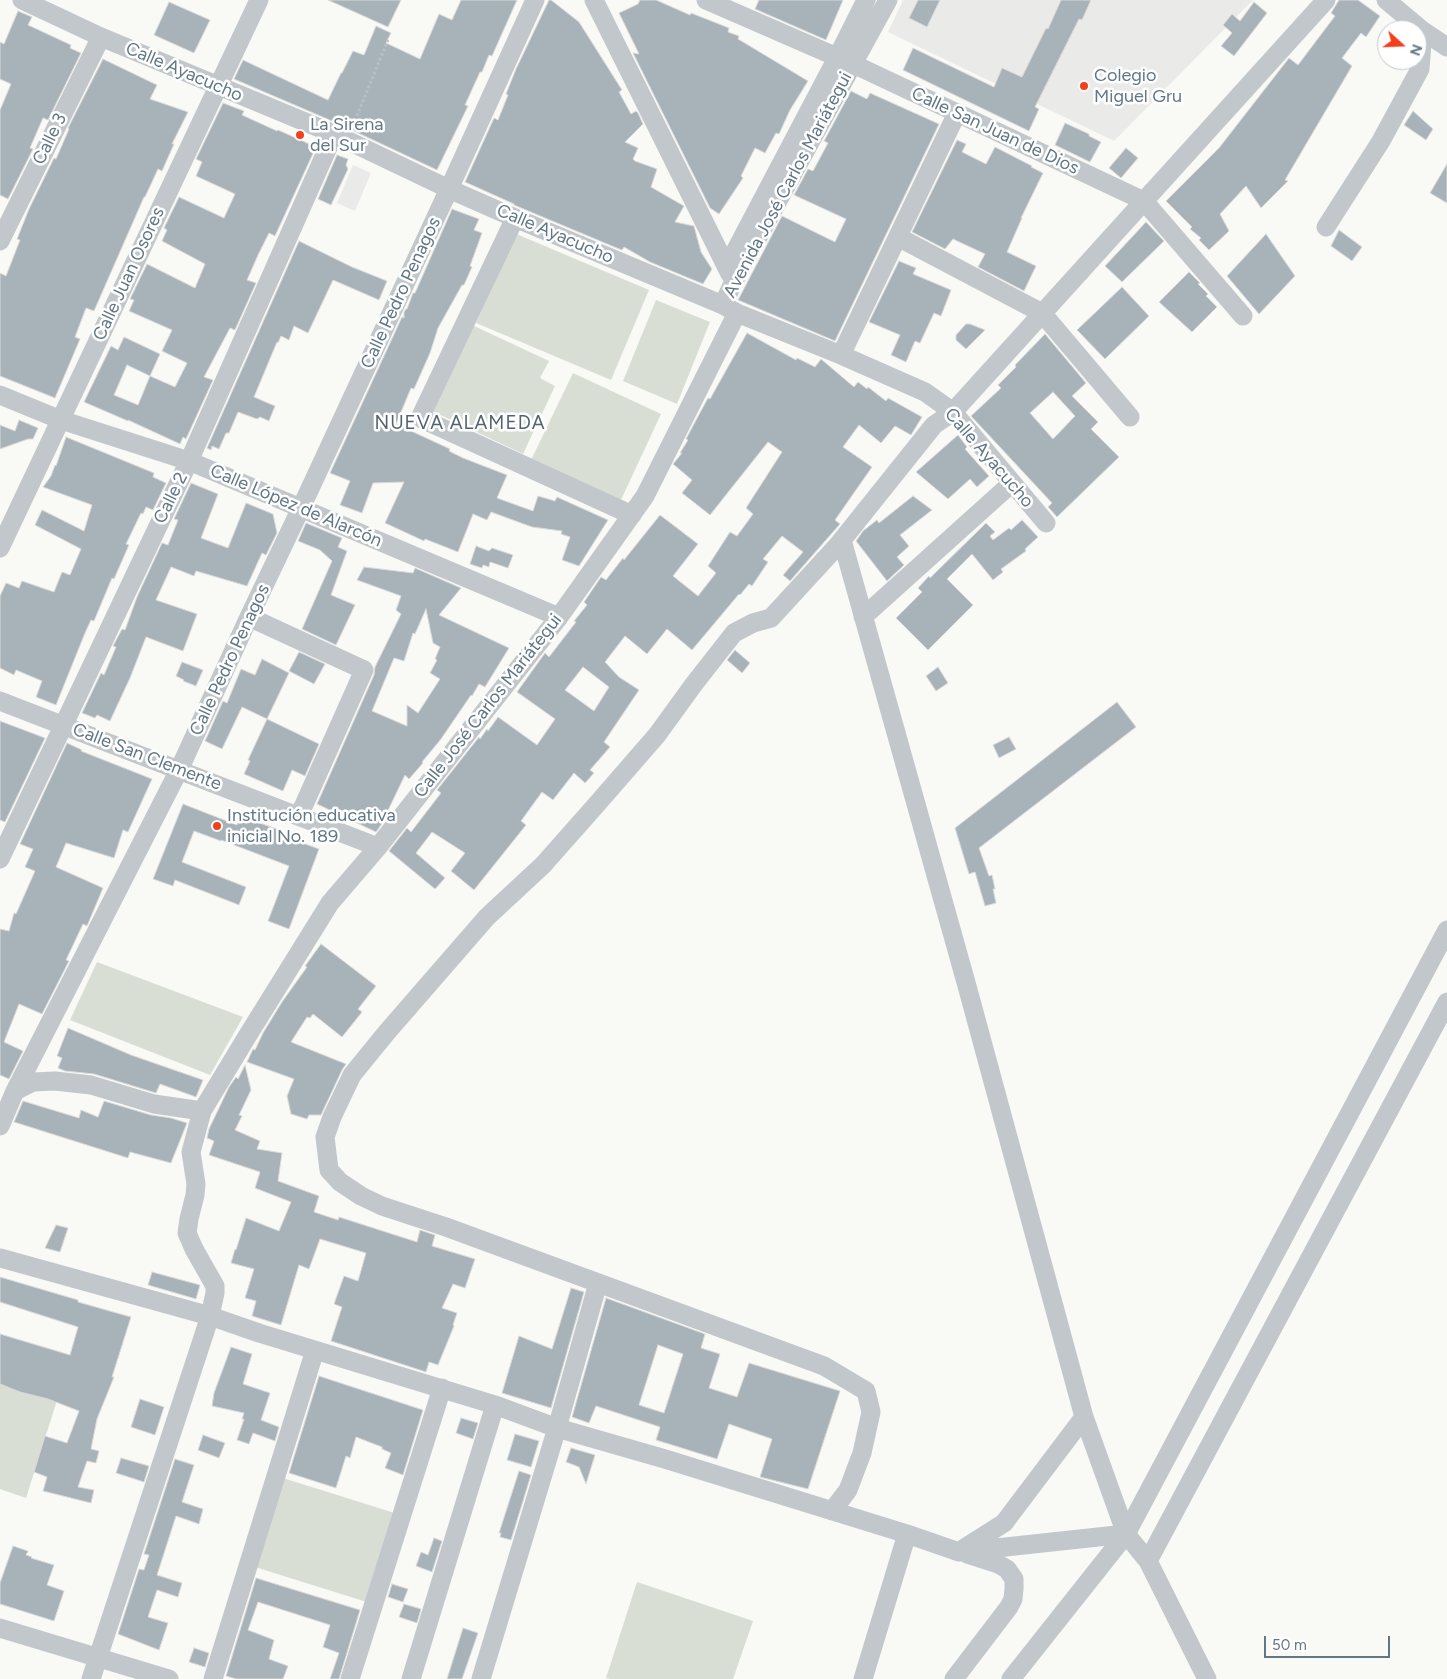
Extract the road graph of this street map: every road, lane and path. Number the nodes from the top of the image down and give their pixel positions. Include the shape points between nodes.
1 (22, 0) edge
2 (259, 0) edge
3 (535, 0) edge
4 (594, 0) edge
5 (706, 0) edge
6 (866, 0) edge
7 (888, 0) edge
8 (1326, 0) edge
9 (1386, 0) edge
10 (1410, 20) edge
11 (1427, 34) edge
12 (100, 37) junction
13 (388, 40) dead end
14 (1447, 48) edge
15 (845, 61) junction
16 (1419, 70) edge
17 (218, 86) junction
18 (957, 113) junction
19 (340, 137) junction
20 (449, 189) junction
21 (1144, 201) junction
22 (515, 218) junction
23 (1326, 226) dead end
24 (898, 237) junction
25 (0, 241) edge
26 (730, 274) junction
27 (724, 306) junction
28 (1042, 313) junction
29 (1244, 316) dead end
30 (841, 355) junction
31 (0, 395) edge
32 (953, 412) junction
33 (1130, 417) dead end
34 (61, 420) junction
35 (189, 461) junction
36 (1012, 483) junction
37 (301, 508) junction
38 (632, 515) junction
39 (1046, 523) dead end
40 (842, 540) junction
41 (0, 548) edge
42 (249, 617) junction
43 (559, 617) junction
44 (863, 617) junction
45 (0, 700) edge
46 (62, 725) junction
47 (179, 770) junction
48 (299, 816) junction
49 (378, 847) junction
50 (0, 859) edge
51 (1447, 930) edge
52 (1447, 1002) edge
53 (16, 1091) junction
54 (202, 1112) junction
55 (0, 1126) edge
56 (0, 1258) edge
57 (598, 1283) junction
58 (210, 1316) junction
59 (315, 1350) junction
60 (442, 1388) junction
61 (495, 1405) junction
62 (1084, 1418) junction
63 (557, 1428) junction
64 (832, 1511) junction
65 (907, 1534) junction
66 (1126, 1534) junction
67 (959, 1552) junction
68 (1148, 1561) junction
69 (0, 1628) edge
70 (98, 1658) junction
71 (91, 1679) edge
72 (169, 1679) edge
73 (213, 1679) edge
74 (350, 1679) edge
75 (411, 1679) edge
76 (481, 1679) edge
77 (863, 1679) edge
78 (954, 1679) edge
79 (1011, 1679) edge
80 (1207, 1679) edge

1 - 12 street, Calle Ayacucho
2 - 17 street, Calle Juan Osores
3 - 20 street, Calle Pedro Penagos
4 - 26 street
5 - 15 street, Calle San Juan de Dios
6 - 15 street
7 - 15 street
8 - 21 street
9 - 10 street
11 - 14 street
12 - 17 street, Calle Ayacucho
12 - 25 street, Calle 3
13 - 19 path
15 - 18 street, Calle San Juan de Dios
15 - 26 street, Avenida José Carlos Mariátegui
16 - 23 street via 1381,141
17 - 19 street, Calle Ayacucho
17 - 34 street, Calle Juan Osores
18 - 21 street, Calle San Juan de Dios
18 - 24 street
19 - 20 street, Calle Ayacucho
19 - 35 street, Calle 2
20 - 22 street, Calle Ayacucho
20 - 37 street, Calle Pedro Penagos
21 - 28 street
21 - 29 street, Calle San Juan de Dios
22 - 27 street, Calle Ayacucho
22 - 38 street via 420,418
24 - 28 street
24 - 30 street
26 - 27 street, Avenida José Carlos Mariátegui
27 - 30 street, Calle Ayacucho
27 - 38 street, Calle José Carlos Mariátegui via 645,496
28 - 32 street
28 - 33 street
30 - 32 street, Calle Ayacucho via 925,392
31 - 34 street, Calle López de Alarcón
32 - 36 street, Calle Ayacucho
32 - 40 street via 934,425
34 - 35 street, Calle López de Alarcón
34 - 41 street, Calle Juan Osores
35 - 37 street, Calle López de Alarcón
35 - 46 street, Calle 2
36 - 39 street, Calle Ayacucho
36 - 44 street
37 - 42 street, Calle Pedro Penagos
37 - 43 street, Calle López de Alarcón
38 - 43 street, Calle José Carlos Mariátegui
40 - 44 street
40 - 57 street via 770,618 734,633 657,735 598,804 543,865 468,938 352,1075 325,1137 328,1170 361,1196
42 - 47 street, Calle Pedro Penagos
42 - 48 street via 364,670
43 - 49 street, Calle José Carlos Mariátegui
44 - 62 street
45 - 46 street, Calle San Clemente
46 - 47 street, Calle San Clemente
46 - 50 street, Calle 2
47 - 48 street, Calle San Clemente
47 - 53 street, Calle Pedro Penagos
48 - 49 street, Calle San Clemente
49 - 54 street, Calle José Carlos Mariátegui via 330,903
51 - 66 street
52 - 68 street
53 - 54 street via 33,1082 91,1085 154,1104
53 - 55 street, Calle Pedro Penagos
54 - 58 street, Calle José Carlos Mariátegui via 191,1152 196,1184 187,1233 215,1286
56 - 58 street
57 - 63 street
57 - 64 street via 824,1366 866,1391 871,1412 862,1453 848,1490
58 - 59 street
58 - 70 street, Calle José Carlos Mariátegui
59 - 60 street
59 - 73 street
60 - 61 street
60 - 74 street
61 - 63 street
61 - 75 street
62 - 66 street
62 - 67 street via 1004,1523
63 - 64 street
63 - 76 street
64 - 65 street
65 - 67 street
65 - 77 street
66 - 67 street
66 - 68 street
66 - 79 street
67 - 78 street via 1007,1569 1014,1579 1014,1589 1013,1600
68 - 80 street
69 - 70 street
70 - 71 street, Calle José Carlos Mariátegui
70 - 72 street

